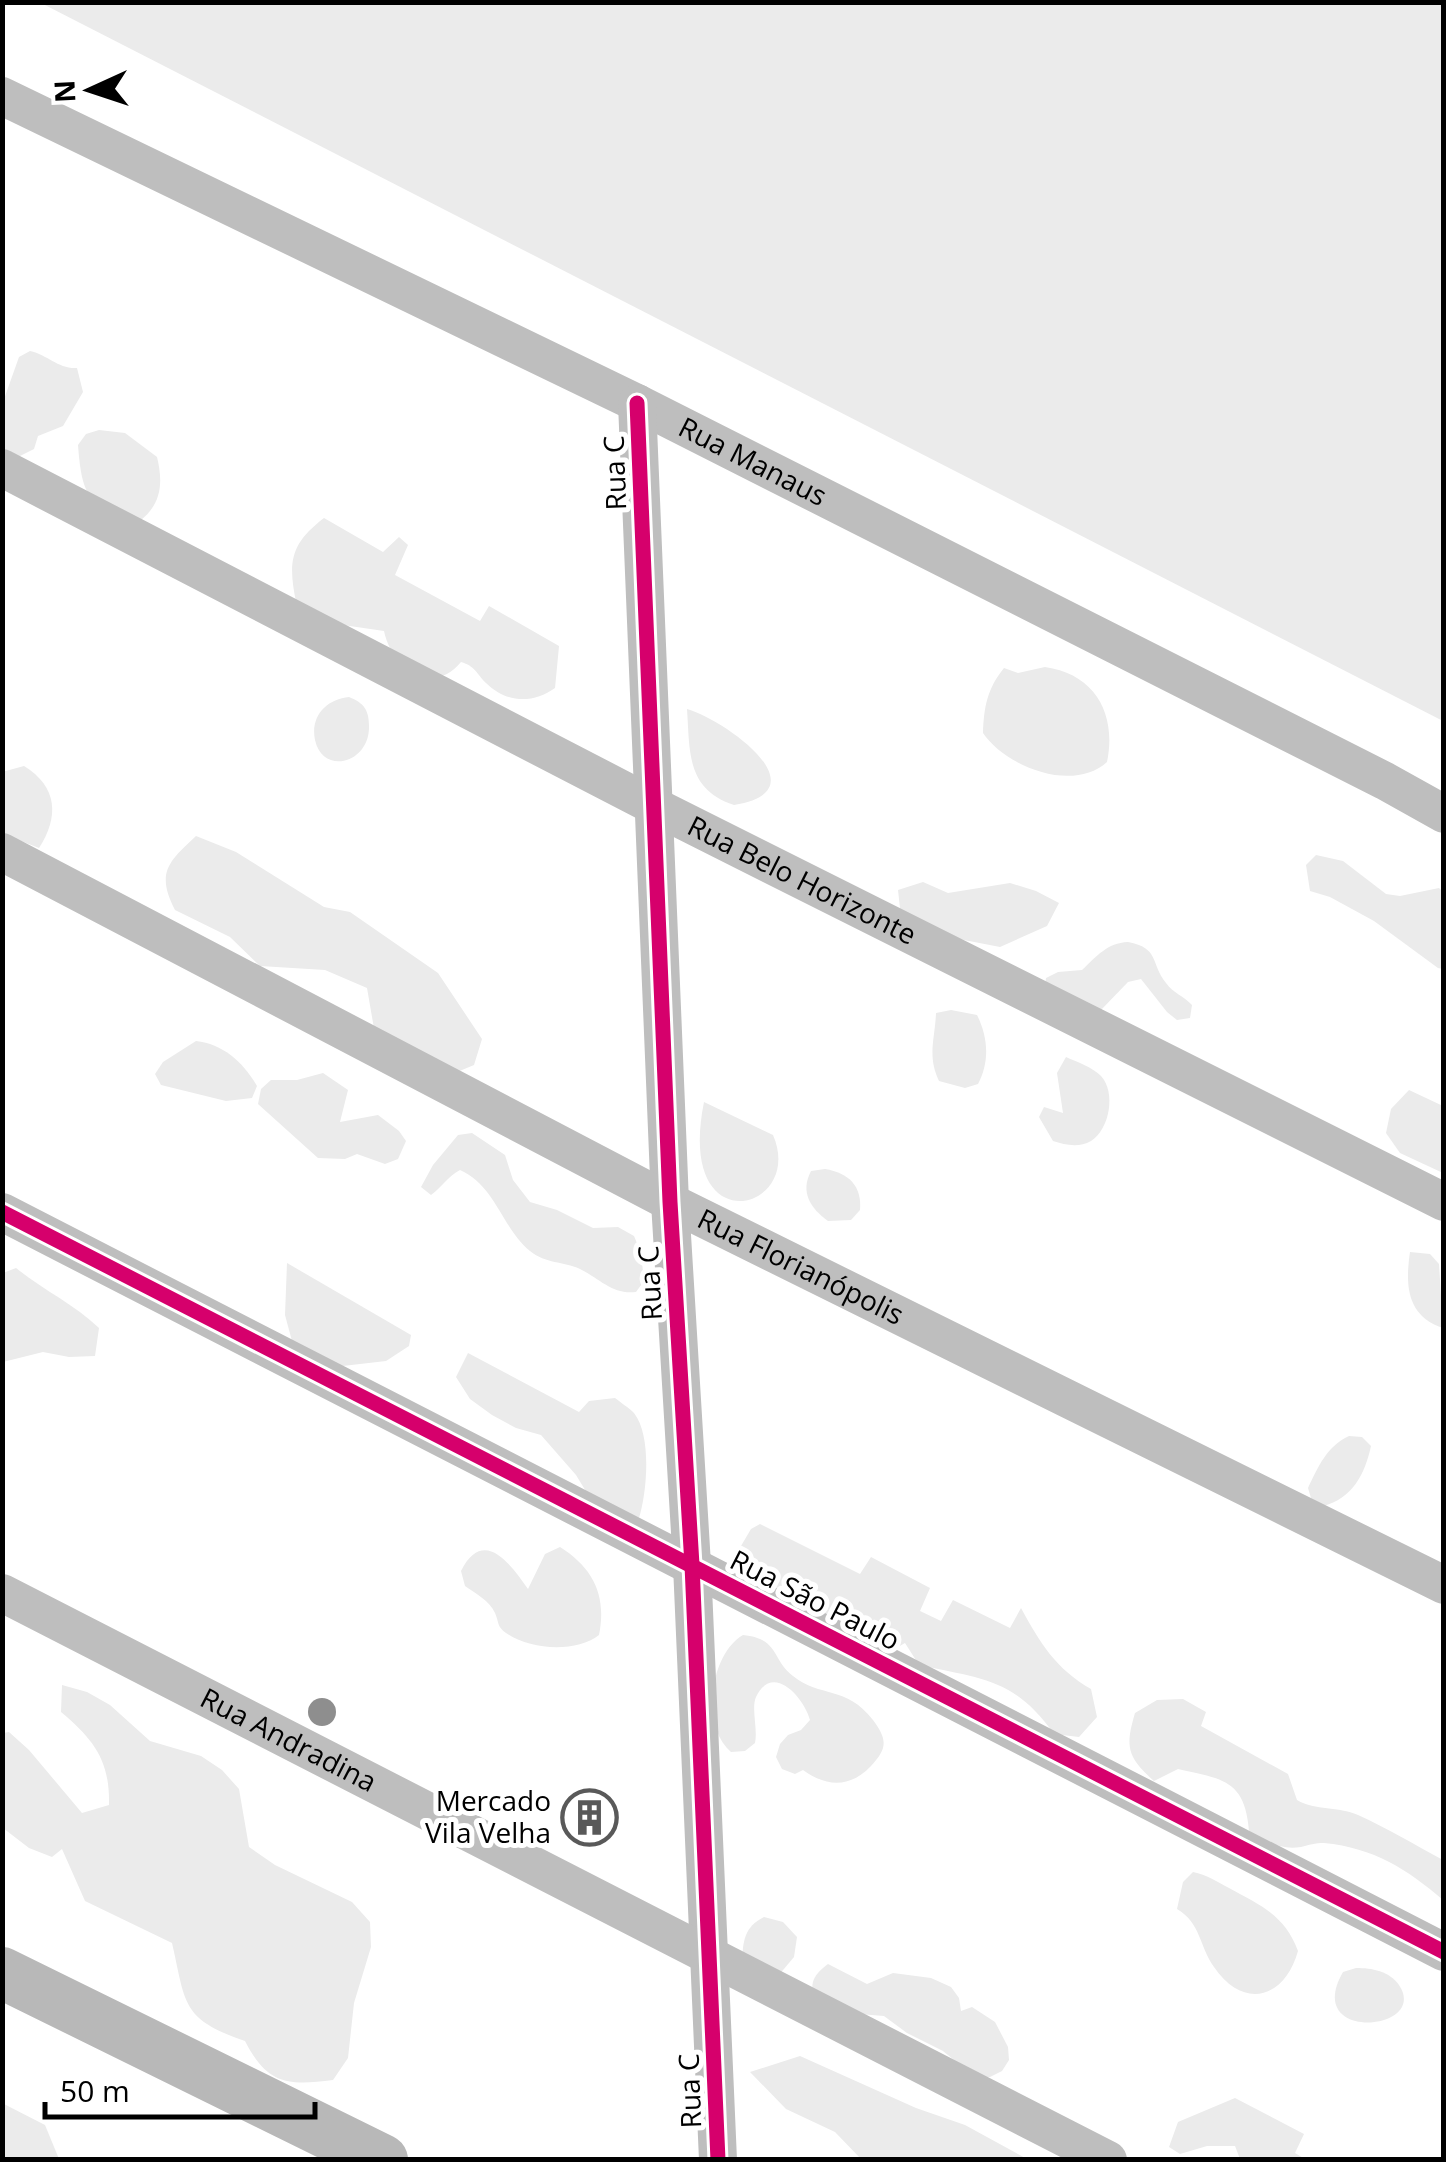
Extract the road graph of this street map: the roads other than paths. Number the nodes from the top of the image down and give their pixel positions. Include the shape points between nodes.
1 (2, 96) edge
2 (637, 403) junction
3 (2, 468) edge
4 (654, 806) junction
5 (1444, 814) edge
6 (2, 852) edge
7 (670, 1202) junction
8 (1444, 1202) edge
9 (2, 1212) edge
10 (692, 1566) junction
11 (1444, 1585) edge
12 (2, 1593) edge
13 (1444, 1952) edge
14 (710, 1956) junction
15 (2, 1973) edge
16 (382, 2160) edge
17 (718, 2160) edge
18 (1108, 2160) edge

1 - 2 street, Rua Manaus
2 - 4 street, Rua C
2 - 5 street, Rua Manaus
3 - 4 street, Rua Belo Horizonte
4 - 7 street, Rua C
4 - 8 street, Rua Belo Horizonte
6 - 7 street, Rua Florianópolis
7 - 10 street, Rua C
7 - 11 street, Rua Florianópolis
9 - 10 street, Rua São Paulo
10 - 13 street, Rua São Paulo
10 - 14 street, Rua C
12 - 14 street, Rua Andradina
14 - 17 street, Rua C
14 - 18 street, Rua Andradina
15 - 16 street

